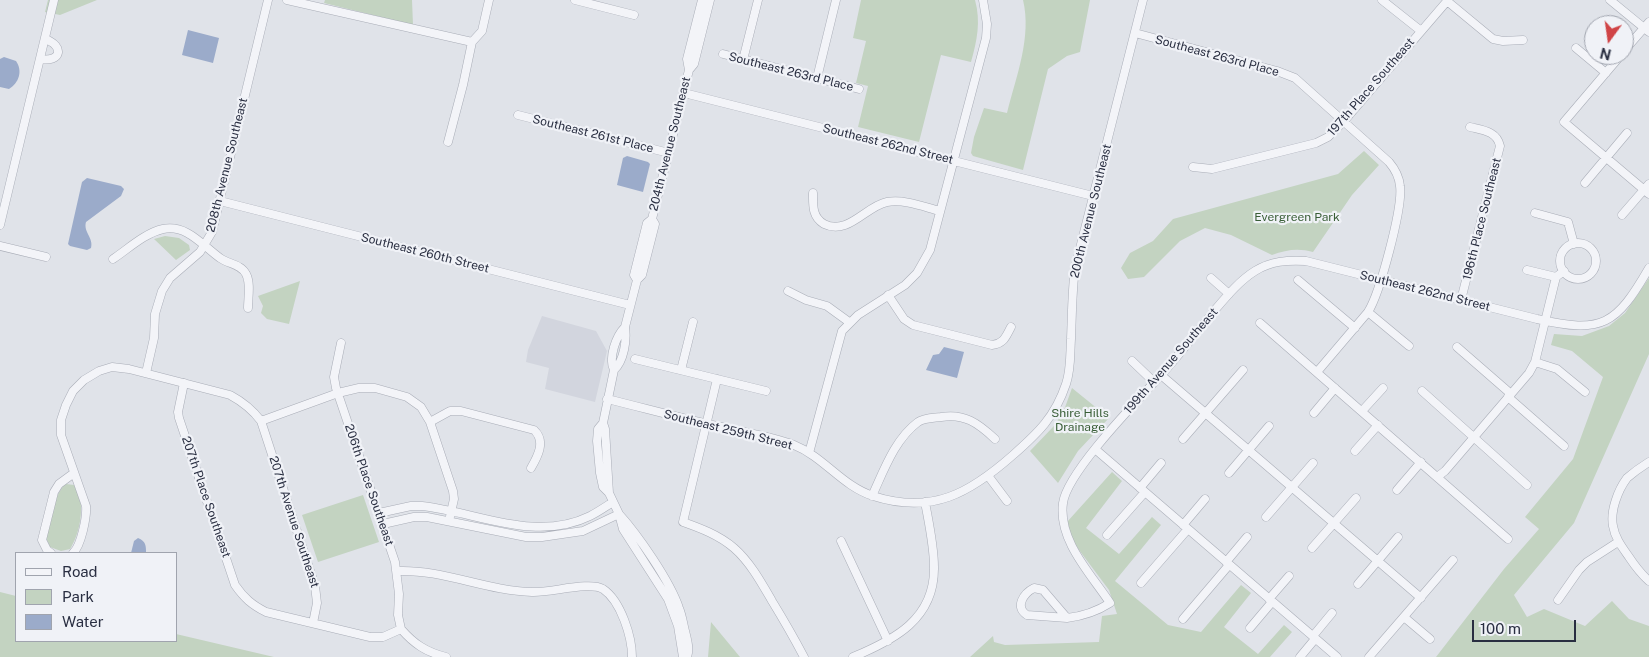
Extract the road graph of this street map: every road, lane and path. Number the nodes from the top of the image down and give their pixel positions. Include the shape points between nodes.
1 (54, 0) edge
2 (268, 0) edge
3 (287, 0) edge
4 (489, 0) edge
5 (575, 0) edge
6 (702, 0) edge
7 (710, 0) edge
8 (758, 0) edge
9 (836, 0) edge
10 (983, 0) edge
11 (1143, 0) edge
12 (1382, 0) edge
13 (1610, 0) edge
14 (1447, 1) edge
15 (634, 15) dead end
16 (1647, 27) edge
17 (1421, 31) junction
18 (1135, 34) junction
19 (45, 40) junction
20 (1523, 40) dead end
21 (1634, 41) edge
22 (472, 42) junction
23 (1576, 48) dead end
24 (723, 54) dead end
25 (40, 59) junction
26 (744, 60) junction
27 (1613, 65) edge
28 (689, 70) junction
29 (1606, 73) junction
30 (817, 78) junction
31 (859, 89) dead end
32 (684, 93) junction
33 (518, 115) dead end
34 (1344, 121) junction
35 (1470, 127) dead end
36 (1627, 133) dead end
37 (448, 142) dead end
38 (669, 153) junction
39 (1606, 158) junction
40 (954, 161) junction
41 (1193, 167) dead end
42 (1585, 183) dead end
43 (1647, 189) edge
44 (813, 194) dead end
45 (1093, 196) junction
46 (220, 201) junction
47 (940, 211) junction
48 (1535, 213) dead end
49 (1622, 215) dead end
50 (0, 224) edge
51 (1574, 244) junction
52 (205, 245) junction
53 (0, 246) edge
54 (46, 257) dead end
55 (113, 259) dead end
56 (1264, 266) joint
57 (1649, 268) edge
58 (1527, 270) dead end
59 (1564, 271) junction
60 (1556, 277) junction
61 (1211, 278) dead end
62 (1298, 280) dead end
63 (1381, 280) junction
64 (788, 291) dead end
65 (1229, 294) junction
66 (888, 295) junction
67 (1461, 300) junction
68 (630, 305) junction
69 (248, 308) dead end
70 (1368, 312) junction
71 (1545, 321) junction
72 (693, 322) dead end
73 (849, 322) junction
74 (1260, 323) dead end
75 (1011, 327) dead end
76 (1355, 328) junction
77 (341, 343) dead end
78 (1408, 346) dead end
79 (1458, 347) dead end
80 (635, 359) dead end
81 (1132, 362) dead end
82 (1535, 362) junction
83 (682, 370) junction
84 (1242, 370) dead end
85 (1317, 372) junction
86 (146, 373) junction
87 (1161, 375) junction
88 (717, 379) junction
89 (1154, 382) junction
90 (184, 383) junction
91 (1335, 388) junction
92 (1383, 388) dead end
93 (1422, 391) dead end
94 (766, 392) dead end
95 (1585, 392) dead end
96 (338, 393) junction
97 (1510, 396) junction
98 (607, 398) junction
99 (1362, 412) junction
100 (1206, 413) junction
101 (1314, 413) dead end
102 (261, 421) junction
103 (430, 422) junction
104 (706, 424) junction
105 (1378, 425) junction
106 (1270, 426) dead end
107 (1474, 437) junction
108 (994, 439) dead end
109 (1183, 439) dead end
110 (1564, 446) dead end
111 (1095, 449) junction
112 (1249, 450) junction
113 (1356, 451) dead end
114 (809, 453) junction
115 (1421, 462) junction
116 (1649, 462) edge
117 (1161, 463) dead end
118 (1313, 463) dead end
119 (532, 468) dead end
120 (74, 473) junction
121 (1229, 473) dead end
122 (989, 477) junction
123 (1437, 477) junction
124 (1527, 486) dead end
125 (1292, 487) junction
126 (1142, 490) junction
127 (1397, 490) dead end
128 (872, 496) junction
129 (1356, 498) dead end
130 (1206, 500) dead end
131 (1007, 501) dead end
132 (613, 502) junction
133 (925, 502) junction
134 (452, 512) junction
135 (379, 513) junction
136 (619, 514) junction
137 (1266, 517) dead end
138 (449, 521) junction
139 (1334, 523) junction
140 (383, 524) junction
141 (1185, 527) junction
142 (1107, 535) dead end
143 (1246, 537) dead end
144 (1398, 537) dead end
145 (1508, 539) dead end
146 (841, 541) dead end
147 (1618, 542) junction
148 (1312, 548) dead end
149 (50, 552) edge
150 (74, 552) edge
151 (1453, 560) dead end
152 (1377, 561) junction
153 (1227, 563) junction
154 (397, 571) junction
155 (1289, 576) dead end
156 (1649, 581) edge
157 (1141, 583) dead end
158 (1358, 584) dead end
159 (1420, 598) junction
160 (1271, 600) junction
161 (1558, 600) dead end
162 (1332, 613) dead end
163 (1404, 617) junction
164 (1067, 618) junction
165 (1182, 619) dead end
166 (313, 623) junction
167 (1250, 628) dead end
168 (401, 630) junction
169 (1314, 638) junction
170 (1430, 639) dead end
171 (888, 641) junction
172 (446, 657) edge
173 (632, 657) edge
174 (683, 657) edge
175 (688, 657) edge
176 (804, 657) edge
177 (853, 657) edge
178 (1300, 657) edge
179 (1336, 657) edge
180 (1369, 657) edge

1 - 19 street
2 - 46 street, 208th Avenue Southeast
3 - 22 street
4 - 22 street via 482,31
5 - 15 street
6 - 28 street, 204th Avenue Southeast via 687,59
7 - 28 street, 204th Avenue Southeast via 694,64
8 - 26 street
9 - 30 street
10 - 40 street via 986,38
11 - 18 street, 200th Avenue Southeast
12 - 17 street
13 - 16 street
14 - 17 street, 197th Place Southeast
14 - 20 street via 1493,39
16 - 21 street
17 - 34 street, 197th Place Southeast
18 - 34 street, Southeast 263rd Place via 1295,78
18 - 45 street, 200th Avenue Southeast
19 - 25 street
19 - 25 street via 54,43 58,53 50,60
22 - 37 street
23 - 29 street
24 - 26 street, Southeast 263rd Place
25 - 50 street
26 - 30 street, Southeast 263rd Place
27 - 29 street
28 - 32 street, 204th Avenue Southeast
29 - 39 street via 1564,122
30 - 31 street, Southeast 263rd Place
32 - 38 street, 204th Avenue Southeast
32 - 40 street, Southeast 262nd Street
33 - 38 street, Southeast 261st Place
34 - 41 street, 197th Place Southeast via 1328,137 1316,143 1212,169
34 - 63 street, Southeast 263rd Place via 1389,162 1398,175 1399,204
35 - 67 street, 196th Place Southeast via 1493,134 1500,146
36 - 39 street
38 - 68 street, 204th Avenue Southeast via 638,258
39 - 42 street
39 - 43 street
40 - 45 street, Southeast 262nd Street
40 - 47 street
43 - 49 street
44 - 47 street via 815,215 822,223 835,227 848,224 884,203 905,202
45 - 122 street, 200th Avenue Southeast via 1073,280 1067,382 1047,423
46 - 52 street, 208th Avenue Southeast
46 - 68 street, Southeast 260th Street
47 - 66 street via 924,263 905,285
48 - 51 street via 1568,222
51 - 59 street via 1562,255
51 - 59 street via 1587,246 1593,251 1595,268 1590,275 1578,279
52 - 55 street via 184,231 161,230
52 - 69 street via 220,258 246,272
52 - 86 street, 208th Avenue Southeast via 170,278 162,291
53 - 54 street
56 - 63 street, Southeast 262nd Street via 1284,261 1306,261
56 - 65 street, 199th Avenue Southeast
57 - 71 street, Southeast 262nd Street via 1634,294 1619,311 1601,323 1586,326
58 - 60 street
59 - 60 street
60 - 71 street
61 - 65 street
62 - 76 street
63 - 67 street, Southeast 262nd Street
63 - 70 street
64 - 73 street via 827,306
65 - 87 street, 199th Avenue Southeast
66 - 73 street
66 - 75 street via 904,318 918,327 992,345 1003,341
67 - 71 street, Southeast 262nd Street
68 - 98 street, 204th Avenue Southeast via 620,366 614,370
70 - 76 street
70 - 78 street
71 - 82 street
72 - 83 street
73 - 114 street via 838,342
74 - 85 street
76 - 85 street
77 - 96 street, 206th Place Southeast via 334,377
79 - 97 street
80 - 83 street
81 - 89 street
82 - 95 street via 1557,369
82 - 97 street
83 - 88 street
84 - 100 street
85 - 91 street
86 - 90 street
86 - 120 street via 112,367 84,380 73,391 61,420 61,435
87 - 89 street, 199th Avenue Southeast
87 - 100 street
88 - 94 street
88 - 104 street
89 - 111 street, 199th Avenue Southeast
90 - 102 street via 230,394 243,402
90 - 166 street, 207th Place Southeast via 179,418 235,585 242,596 266,612
91 - 99 street
91 - 101 street
92 - 99 street
93 - 107 street
96 - 102 street
96 - 103 street via 366,388 406,397 421,407
96 - 135 street, 206th Place Southeast
97 - 107 street
97 - 110 street
98 - 104 street, Southeast 259th Street
98 - 132 street, 204th Avenue Southeast via 603,423 609,493
99 - 105 street
100 - 109 street
100 - 112 street
102 - 166 street, 207th Avenue Southeast via 315,586 317,603
103 - 119 street via 450,411 461,411 534,430 540,441
103 - 134 street via 453,491
104 - 114 street, Southeast 259th Street via 780,441
104 - 176 street via 682,522 719,538 743,557
105 - 113 street
105 - 115 street
106 - 112 street
107 - 123 street
107 - 124 street
108 - 128 street via 980,425 959,416 920,420 900,440
111 - 126 street
111 - 164 street, 199th Avenue Southeast via 1071,483 1063,501 1062,518 1070,544 1110,604 1085,616
112 - 121 street
112 - 125 street
114 - 128 street, Southeast 259th Street via 854,487
115 - 123 street
115 - 127 street
116 - 147 street via 1626,480 1616,500 1612,525
117 - 126 street
118 - 125 street
120 - 149 street via 58,484 54,492 42,540
120 - 150 street via 86,514
122 - 131 street
122 - 133 street, 200th Avenue Southeast via 947,498
123 - 145 street
125 - 137 street
125 - 139 street
126 - 141 street
126 - 142 street
128 - 133 street, Southeast 259th Street via 899,502
129 - 139 street
130 - 141 street
132 - 134 street via 589,517 533,528
132 - 136 street, 204th Avenue Southeast
133 - 171 street via 934,557 932,586 928,601 918,616
134 - 135 street via 411,506
134 - 138 street
135 - 140 street, 206th Place Southeast
136 - 138 street via 583,530 542,538 510,535
136 - 174 street, 204th Avenue Southeast via 622,529 668,599 678,626
136 - 175 street, 204th Avenue Southeast via 673,594 688,640
138 - 140 street via 414,517
139 - 148 street
139 - 152 street
140 - 154 street, 206th Place Southeast
141 - 153 street
141 - 157 street
143 - 153 street
144 - 152 street
146 - 171 street
147 - 156 street
147 - 161 street via 1587,562
151 - 159 street
152 - 158 street
152 - 159 street
153 - 160 street
153 - 165 street
154 - 168 street, 206th Place Southeast
154 - 173 street via 425,571 521,592 587,585 598,587 608,593 620,611 630,633
155 - 160 street
159 - 163 street
160 - 167 street
160 - 169 street
162 - 169 street
163 - 170 street
163 - 180 street
164 - 164 street via 1043,590 1034,588 1021,602 1027,615
166 - 168 street via 376,637
168 - 172 street via 423,649
169 - 178 street
169 - 179 street
171 - 177 street

